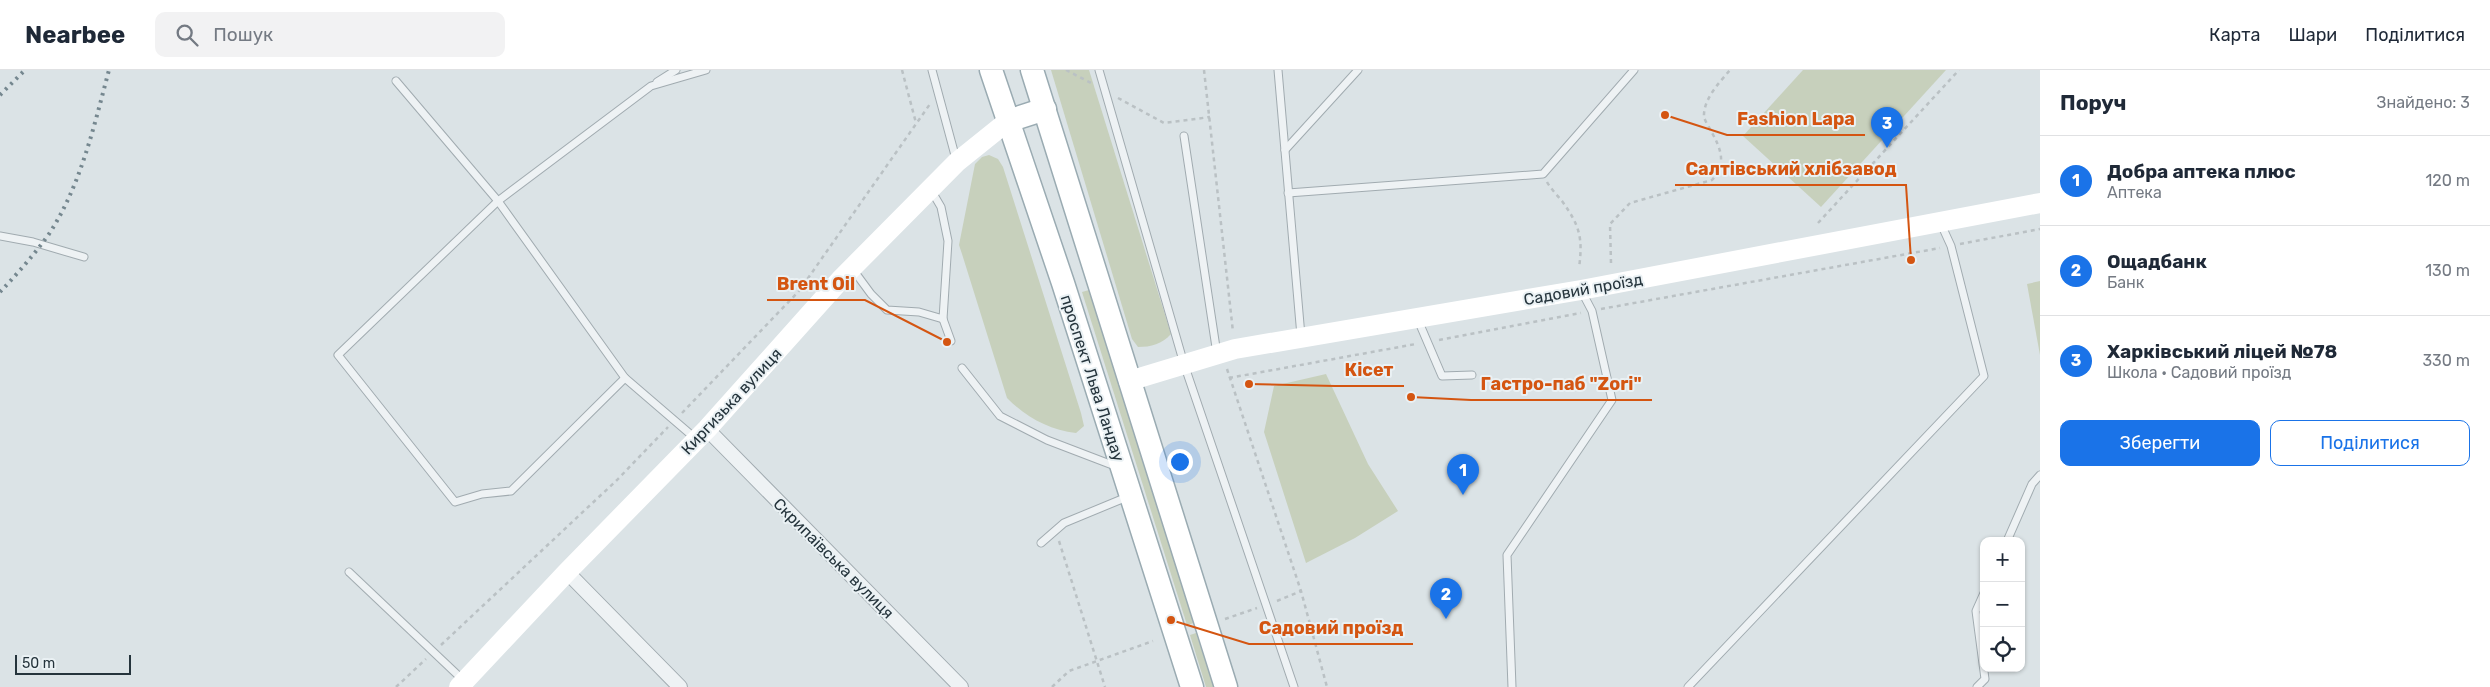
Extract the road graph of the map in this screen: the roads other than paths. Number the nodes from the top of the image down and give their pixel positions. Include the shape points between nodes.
1 (676, 70) edge
2 (706, 70) edge
3 (932, 70) edge
4 (992, 70) edge
5 (1032, 70) edge
6 (1099, 70) edge
7 (1278, 70) edge
8 (1358, 70) edge
9 (1634, 70) edge
10 (396, 81) dead end
11 (651, 86) junction
12 (1045, 109) junction
13 (1008, 121) junction
14 (1184, 136) dead end
15 (1285, 150) junction
16 (956, 162) junction
17 (930, 188) junction
18 (1288, 193) junction
19 (498, 201) junction
20 (2040, 203) edge
21 (1939, 222) junction
22 (0, 236) edge
23 (84, 256) dead end
24 (1096, 272) junction
25 (842, 278) junction
26 (1063, 284) junction
27 (1581, 290) junction
28 (1417, 317) junction
29 (943, 319) junction
30 (1301, 337) junction
31 (951, 341) dead end
32 (1225, 352) junction
33 (1184, 364) junction
34 (962, 368) dead end
35 (1472, 375) dead end
36 (625, 378) junction
37 (1129, 381) junction
38 (702, 434) junction
39 (1122, 469) junction
40 (2040, 475) edge
41 (1131, 495) junction
42 (2009, 537) edge
43 (1041, 543) dead end
44 (349, 572) dead end
45 (567, 572) junction
46 (1980, 602) edge
47 (461, 684) edge
48 (680, 687) edge
49 (961, 687) edge
50 (1192, 687) edge
51 (1226, 687) edge
52 (1294, 687) edge
53 (1512, 687) edge
54 (1688, 687) edge
55 (1977, 687) edge

1 - 11 lane
2 - 11 lane
3 - 16 lane
4 - 13 main road, проспект Льва Ландау
5 - 12 main road, проспект Льва Ландау
6 - 33 lane
7 - 15 lane
8 - 15 lane
9 - 18 lane via 1543,174
10 - 19 lane
11 - 19 lane
12 - 13 main road
12 - 24 main road, проспект Льва Ландау
13 - 16 street, Киргизька вулиця
13 - 26 main road, проспект Льва Ландау
14 - 32 lane
15 - 18 lane
16 - 17 street, Киргизька вулиця
17 - 25 street, Киргизька вулиця
17 - 29 lane via 941,207 948,241
18 - 30 lane
19 - 36 lane
19 - 36 lane via 338,355 455,502 482,494 511,491
20 - 21 street, Садовий проїзд
21 - 27 street, Садовий проїзд
21 - 54 lane via 1951,246 1984,376
22 - 23 lane
24 - 26 main road
24 - 37 main road, проспект Льва Ландау
25 - 29 lane via 857,275 887,310 919,312
25 - 38 street, Киргизька вулиця
26 - 39 main road, проспект Льва Ландау
27 - 28 street, Садовий проїзд
27 - 53 lane via 1592,311 1612,400 1507,555
28 - 30 street, Садовий проїзд
28 - 35 lane via 1442,376
29 - 31 lane
30 - 32 street, Садовий проїзд
32 - 33 street, Садовий проїзд
33 - 37 street, Садовий проїзд
33 - 52 lane
34 - 39 lane via 1000,416 1047,440
36 - 38 lane via 674,421
37 - 51 main road, проспект Льва Ландау
38 - 45 street, Киргизька вулиця
38 - 49 street, Скрипаївська вулиця
39 - 41 main road, проспект Льва Ландау
40 - 42 lane via 2032,484
41 - 43 lane via 1064,523
41 - 50 main road, проспект Льва Ландау
44 - 47 lane via 433,652
45 - 47 street, Киргизька вулиця
45 - 48 street
46 - 55 lane via 1976,611 1985,679

